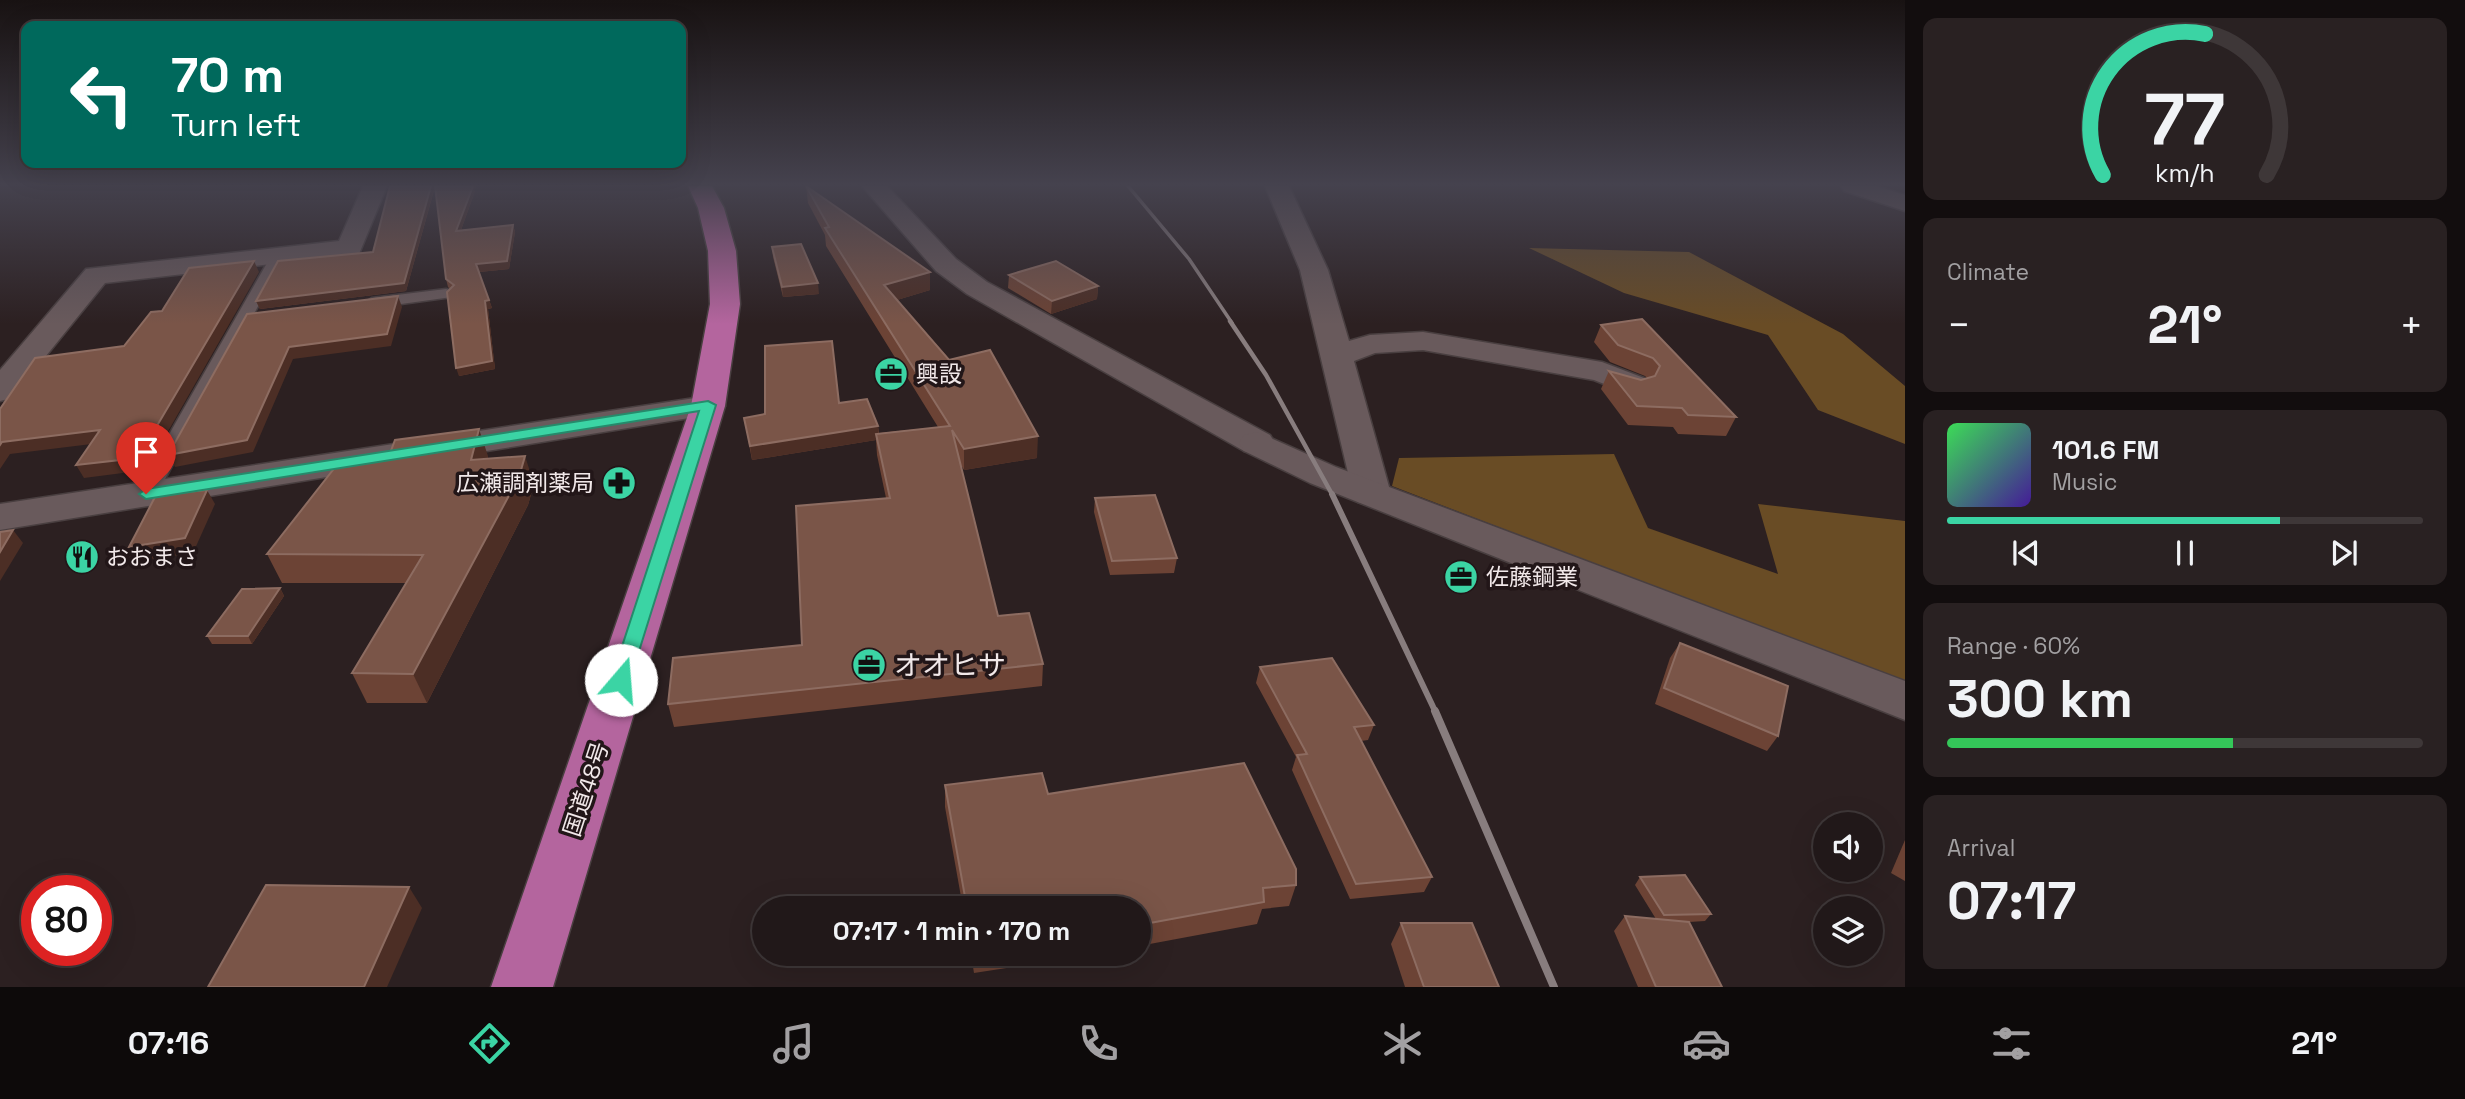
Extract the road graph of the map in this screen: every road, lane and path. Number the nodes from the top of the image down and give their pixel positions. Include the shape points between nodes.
1 (356, 232) edge
2 (717, 232) edge
3 (916, 232) edge
4 (1297, 232) edge
5 (278, 256) junction
6 (446, 294) edge
7 (352, 305) edge
8 (271, 314) edge
9 (244, 318) junction
10 (1337, 357) junction
11 (1632, 385) edge
12 (0, 391) edge
13 (708, 405) junction
14 (146, 494) junction
15 (1373, 494) junction
16 (0, 517) edge
17 (1905, 701) edge
18 (522, 987) edge

1 - 5 street via 349,248
2 - 13 highway, 国道48号 via 725,304
3 - 15 street via 946,265 977,288 1257,443
4 - 10 street via 1314,270
5 - 9 lane
5 - 12 street via 96,275
6 - 7 lane
8 - 9 lane
9 - 14 lane
10 - 11 street via 1370,344 1423,341 1602,372
10 - 15 street
13 - 14 street
13 - 18 highway, 国道48号
14 - 16 street
15 - 17 street

